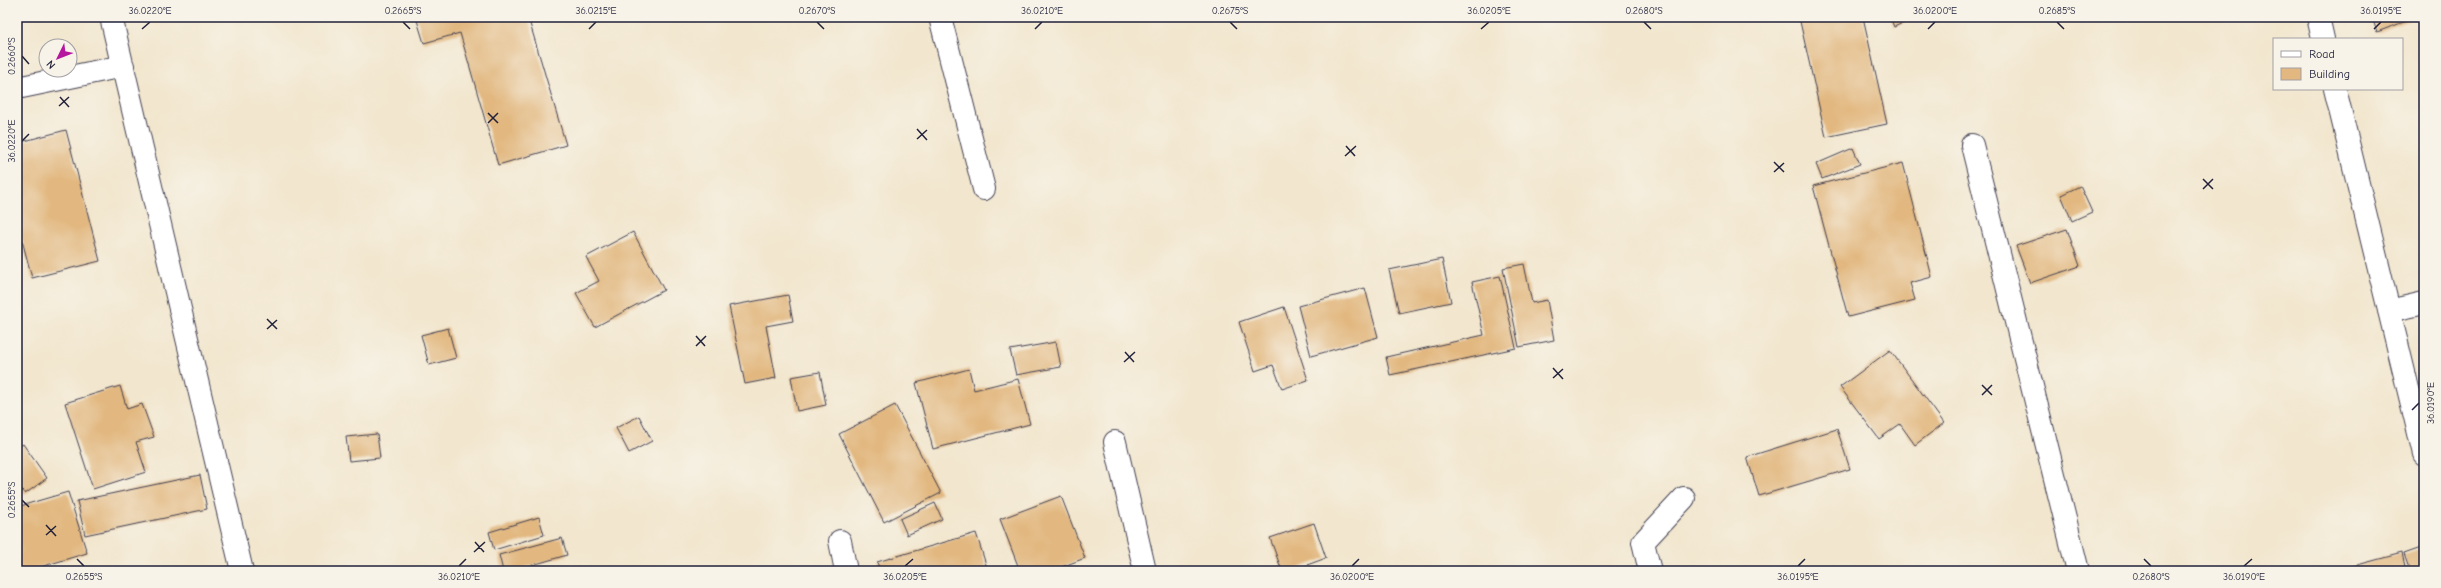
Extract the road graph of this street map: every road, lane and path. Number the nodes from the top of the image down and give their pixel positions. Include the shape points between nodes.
1 (111, 17) edge
2 (940, 17) edge
3 (2318, 17) edge
4 (2323, 38) edge
5 (123, 66) junction
6 (17, 88) edge
7 (2335, 90) edge
8 (1972, 145) dead end
9 (984, 189) dead end
10 (2424, 303) edge
11 (2389, 311) junction
12 (1115, 442) dead end
13 (2424, 454) edge
14 (1684, 498) dead end
15 (840, 541) dead end
16 (242, 571) edge
17 (846, 571) edge
18 (1145, 571) edge
19 (1650, 571) edge
20 (2078, 571) edge

1 - 5 street
2 - 9 street
3 - 4 street
5 - 6 street
5 - 16 street
7 - 11 street
8 - 20 street
10 - 11 street
11 - 13 street
12 - 18 street
14 - 19 street via 1642,542
15 - 17 street

